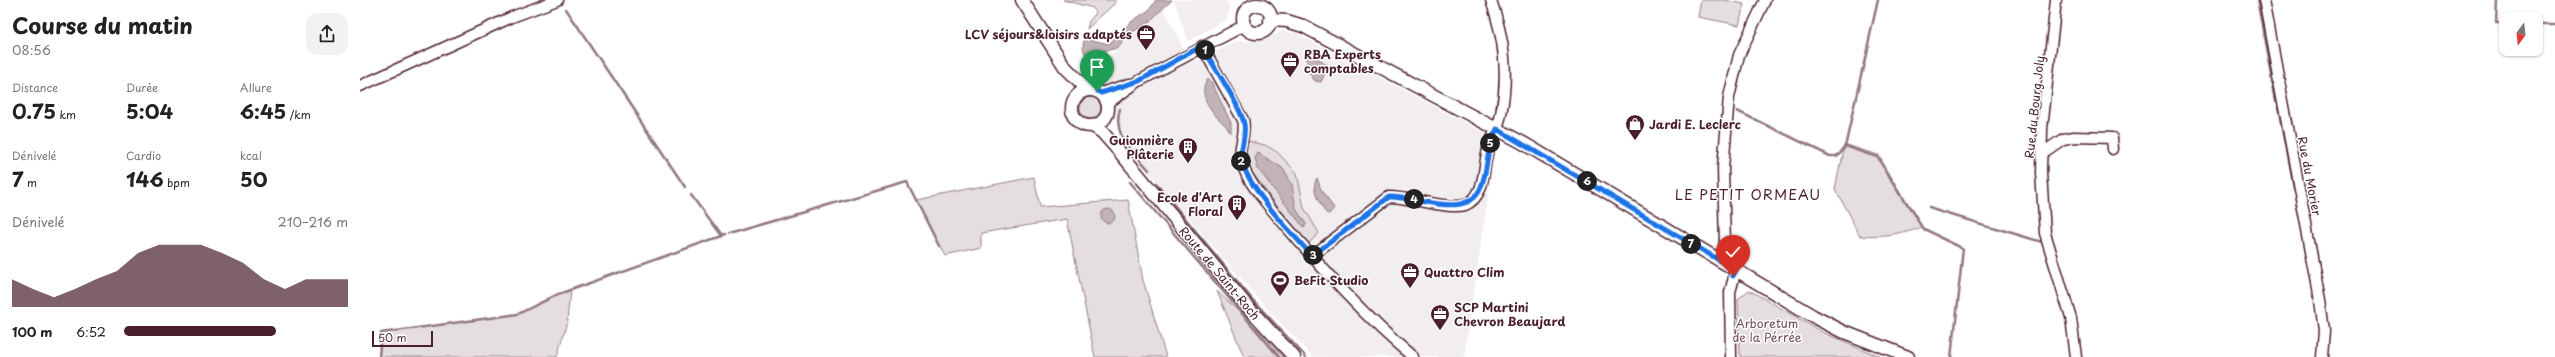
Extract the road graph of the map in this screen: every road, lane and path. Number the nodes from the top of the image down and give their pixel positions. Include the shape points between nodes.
1 (557, 0) edge
2 (1022, 0) edge
3 (1491, 0) edge
4 (1765, 0) edge
5 (2056, 0) edge
6 (2264, 0) edge
7 (1247, 4) edge
8 (1270, 20) junction
9 (1244, 25) junction
10 (1202, 46) junction
11 (1065, 67) junction
12 (1139, 81) junction
13 (360, 86) edge
14 (1088, 90) junction
15 (1101, 93) junction
16 (1073, 101) junction
17 (1108, 103) junction
18 (1105, 119) junction
19 (1092, 126) junction
20 (1497, 129) junction
21 (2113, 149) dead end
22 (1118, 150) junction
23 (2041, 154) junction
24 (1312, 256) junction
25 (1720, 261) junction
26 (1736, 270) junction
27 (1294, 357) edge
28 (1413, 357) edge
29 (1731, 357) edge
30 (1908, 357) edge
31 (2076, 357) edge
32 (2322, 357) edge

1 - 13 street via 512,17
2 - 11 street
3 - 20 street via 1502,32 1505,51 1502,113
4 - 25 street via 1739,55 1729,97 1723,168 1725,245
5 - 23 street, Rue du Bourg Joly
6 - 32 street, Rue du Morier via 2320,300 2324,331
7 - 8 street via 1266,8
7 - 9 street
8 - 9 street via 1267,28 1257,33
8 - 20 street via 1287,21 1303,26
9 - 10 street
10 - 12 street
10 - 24 street via 1243,120 1244,135 1240,155 1246,172 1274,212
11 - 14 street
11 - 16 street
12 - 15 street
12 - 17 street
14 - 15 street
14 - 16 street via 1079,93
15 - 17 street
16 - 19 street via 1076,119 1086,126
17 - 18 street
18 - 19 street
18 - 22 street, Route de Saint-Roch
19 - 22 street, Route de Saint-Roch via 1102,132
20 - 24 street via 1488,150 1481,187 1471,201 1458,206 1389,197
20 - 25 street
21 - 23 street via 2112,138 2074,136 2063,139
22 - 27 street, Route de Saint-Roch via 1247,306
23 - 31 street, Rue du Bourg Joly via 2045,233 2071,318
24 - 28 street via 1354,303
25 - 26 street
26 - 29 street via 1730,292
26 - 30 street via 1819,319

